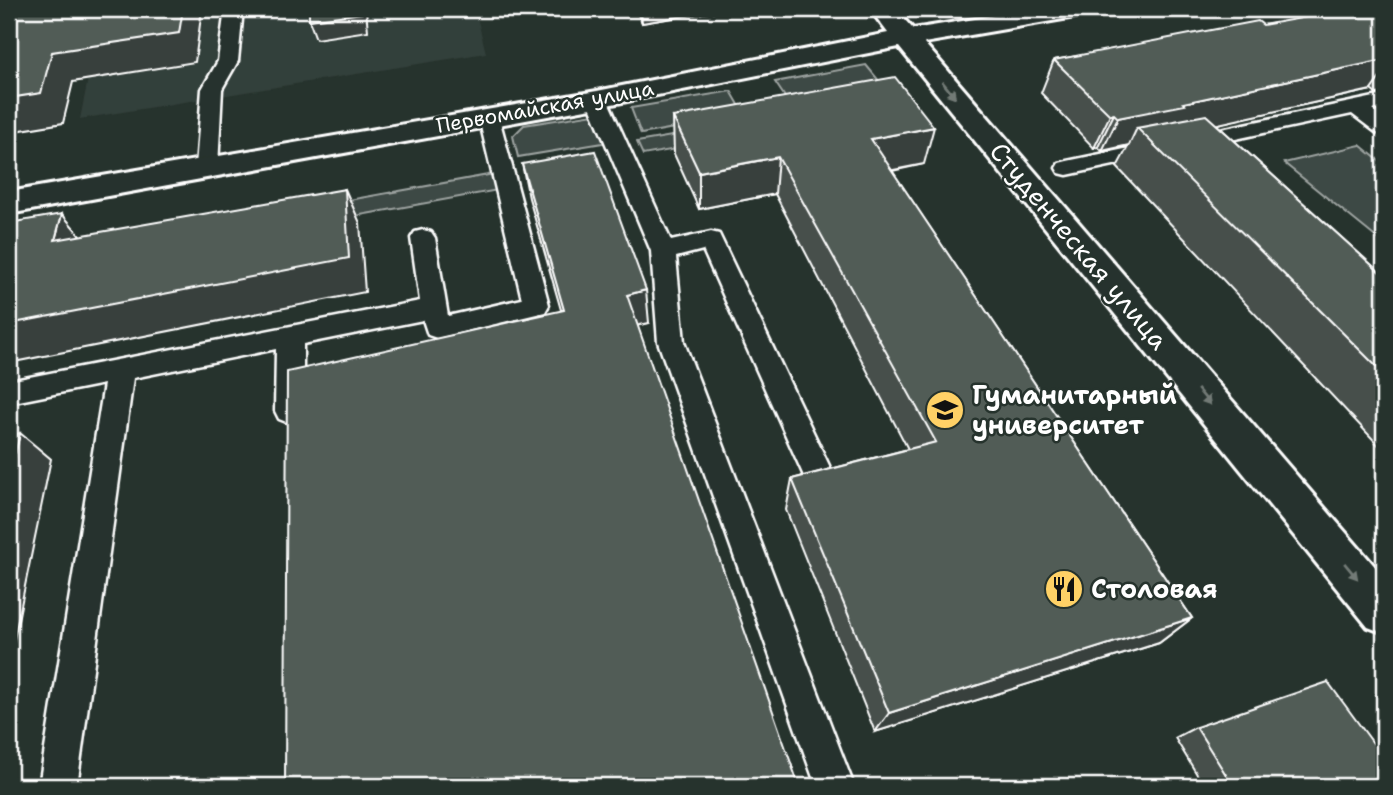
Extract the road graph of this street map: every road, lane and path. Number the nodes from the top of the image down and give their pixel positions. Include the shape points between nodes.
1 (234, 9) edge
2 (882, 9) edge
3 (1081, 9) edge
4 (905, 38) junction
5 (597, 99) junction
6 (1384, 101) edge
7 (1356, 107) junction
8 (489, 118) junction
9 (1384, 128) edge
10 (1213, 137) junction
11 (1233, 155) edge
12 (207, 167) junction
13 (1067, 168) dead end
14 (9, 203) edge
15 (423, 238) dead end
16 (663, 251) junction
17 (434, 307) junction
18 (290, 336) junction
19 (120, 370) junction
20 (9, 392) edge
21 (289, 445) edge
22 (819, 476) edge
23 (1384, 611) edge
24 (58, 786) edge
25 (835, 786) edge

1 - 12 lane via 228,61 212,89
2 - 4 street, Студенческая улица
3 - 4 street, Первомайская улица
4 - 5 street, Первомайская улица
4 -> 23 street, Студенческая улица
5 - 8 street, Первомайская улица
5 - 16 lane
6 - 7 lane
7 - 9 lane
7 - 10 lane
8 - 12 street, Первомайская улица
8 - 17 lane via 536,305 437,328
10 - 11 lane
10 - 13 lane
12 - 14 street, Первомайская улица
15 - 17 lane
16 - 22 lane via 711,240
16 - 25 lane via 671,342
17 - 18 lane
18 - 19 lane
18 - 21 lane
19 - 20 lane
19 - 24 lane

